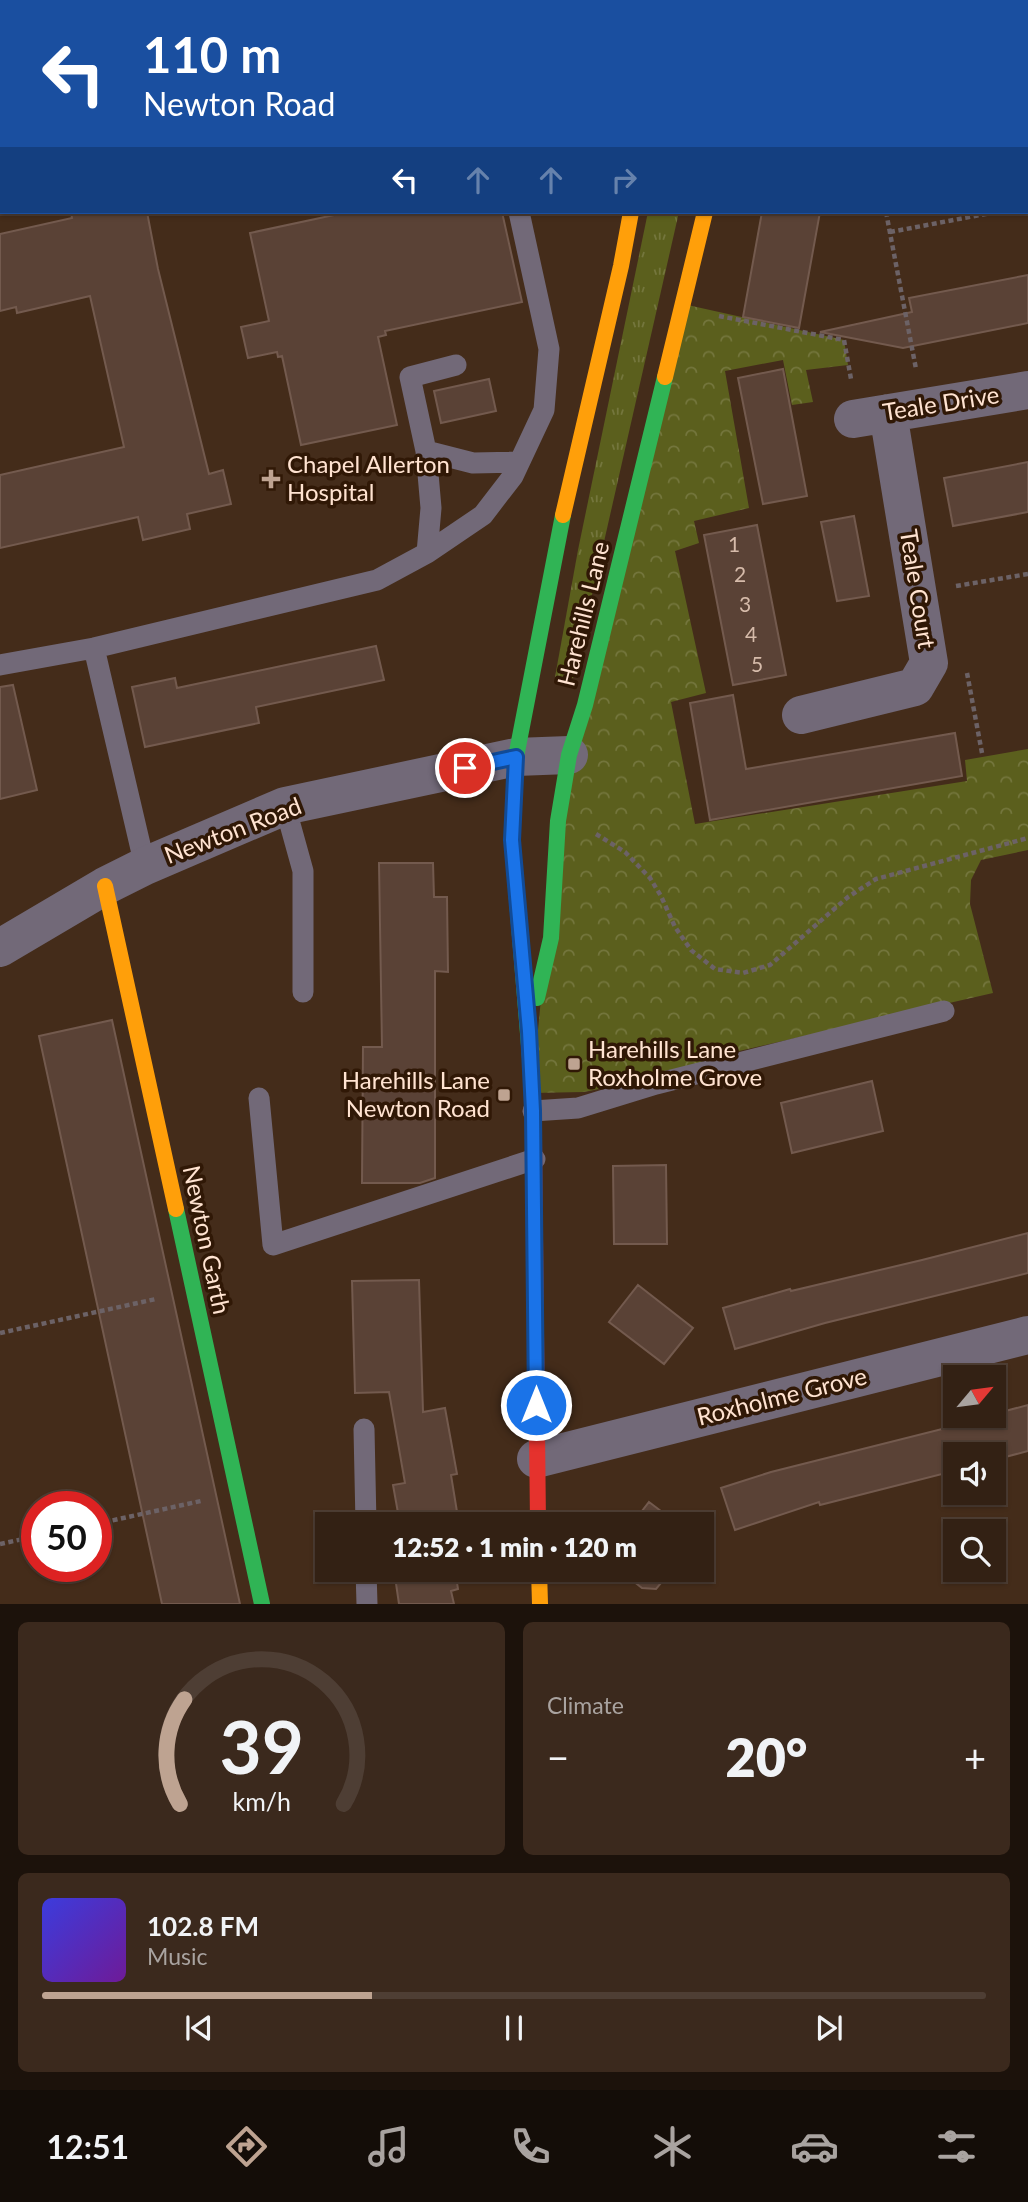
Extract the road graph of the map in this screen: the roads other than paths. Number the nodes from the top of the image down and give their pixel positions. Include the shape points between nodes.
1 (519, 214) edge
2 (631, 214) edge
3 (705, 214) edge
4 (456, 365) dead end
5 (1028, 390) edge
6 (881, 414) joint
7 (426, 450) junction
8 (519, 462) junction
9 (427, 553) junction
10 (93, 648) junction
11 (0, 665) edge
12 (801, 715) dead end
13 (569, 755) junction
14 (516, 757) junction
15 (285, 806) junction
16 (145, 866) junction
17 (105, 886) junction
18 (0, 948) edge
19 (303, 992) dead end
20 (944, 1011) dead end
21 (529, 1031) junction
22 (259, 1098) dead end
23 (533, 1111) junction
24 (535, 1159) junction
25 (1028, 1335) edge
26 (364, 1429) dead end
27 (536, 1460) junction
28 (366, 1512) edge
29 (538, 1512) edge
30 (366, 1582) edge
31 (539, 1582) edge
32 (262, 1604) edge
33 (367, 1604) edge
34 (540, 1604) edge

1 - 8 lane via 549,349 544,410
2 - 14 main road, Harehills Lane via 554,555
3 - 13 main road, Harehills Lane
4 - 7 lane via 410,377
5 - 6 street, Teale Drive
6 - 12 street, Teale Court via 929,663 915,687
7 - 8 lane via 473,463
7 - 9 lane via 431,508
8 - 9 lane via 483,516
9 - 10 lane via 377,580
10 - 11 lane
10 - 16 lane
13 - 14 street, Newton Road
13 - 21 main road, Harehills Lane via 558,821 551,938
14 - 15 street, Newton Road
14 - 21 main road, Harehills Lane via 512,840
15 - 16 street, Newton Road
15 - 19 lane via 303,871
16 - 17 street, Newton Road
17 - 18 street, Newton Road
17 - 32 main road, Newton Garth
20 - 23 lane via 578,1108
21 - 23 main road, Harehills Lane
22 - 24 lane via 273,1245
23 - 24 main road, Harehills Lane
24 - 27 main road, Harehills Lane
25 - 27 street, Roxholme Grove
26 - 28 lane
27 - 29 main road, Harehills Lane
30 - 33 lane
31 - 34 main road

